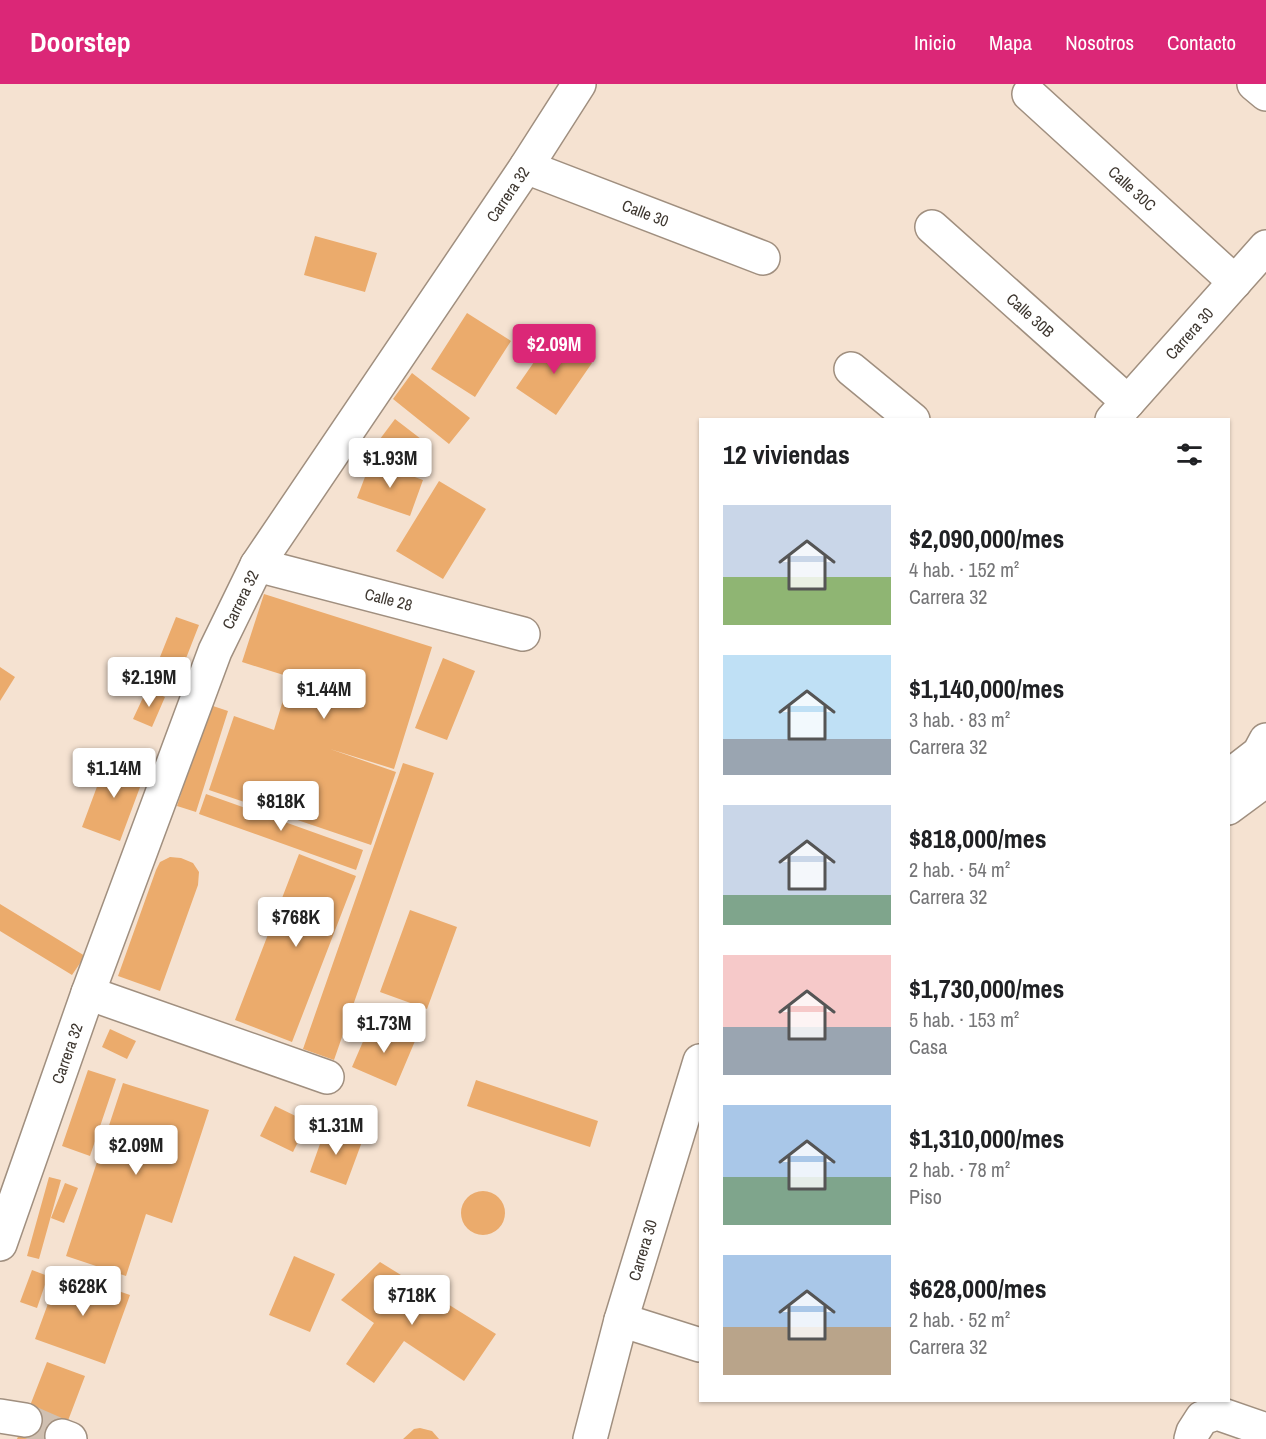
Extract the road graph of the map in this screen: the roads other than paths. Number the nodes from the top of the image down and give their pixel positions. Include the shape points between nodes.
1 (579, 84) edge
2 (1254, 84) edge
3 (1029, 94) dead end
4 (1266, 94) edge
5 (526, 167) junction
6 (932, 227) dead end
7 (1266, 247) edge
8 (763, 258) dead end
9 (1235, 282) junction
10 (851, 369) dead end
11 (1120, 411) edge
12 (911, 418) edge
13 (257, 565) junction
14 (523, 634) dead end
15 (1266, 740) edge
16 (1230, 775) edge
17 (1266, 780) edge
18 (1230, 807) edge
19 (88, 993) junction
20 (699, 1064) edge
21 (327, 1077) dead end
22 (0, 1244) edge
23 (621, 1320) junction
24 (699, 1345) edge
25 (1266, 1430) edge
26 (590, 1439) edge
27 (1191, 1439) edge

1 - 5 street, Carrera 32
2 - 4 street
3 - 9 street, Calle 30C
5 - 8 street, Calle 30
5 - 13 street, Carrera 32
6 - 11 street, Calle 30B
7 - 9 street, Carrera 30
9 - 11 street, Carrera 30
10 - 12 street
13 - 14 street, Calle 28
13 - 19 street, Carrera 32 via 215,651
15 - 16 street via 1259,753
17 - 18 street
19 - 21 street
19 - 22 street, Carrera 32
20 - 23 street, Carrera 30
23 - 24 street
23 - 26 street, Carrera 30
25 - 27 street via 1217,1413 1202,1418

